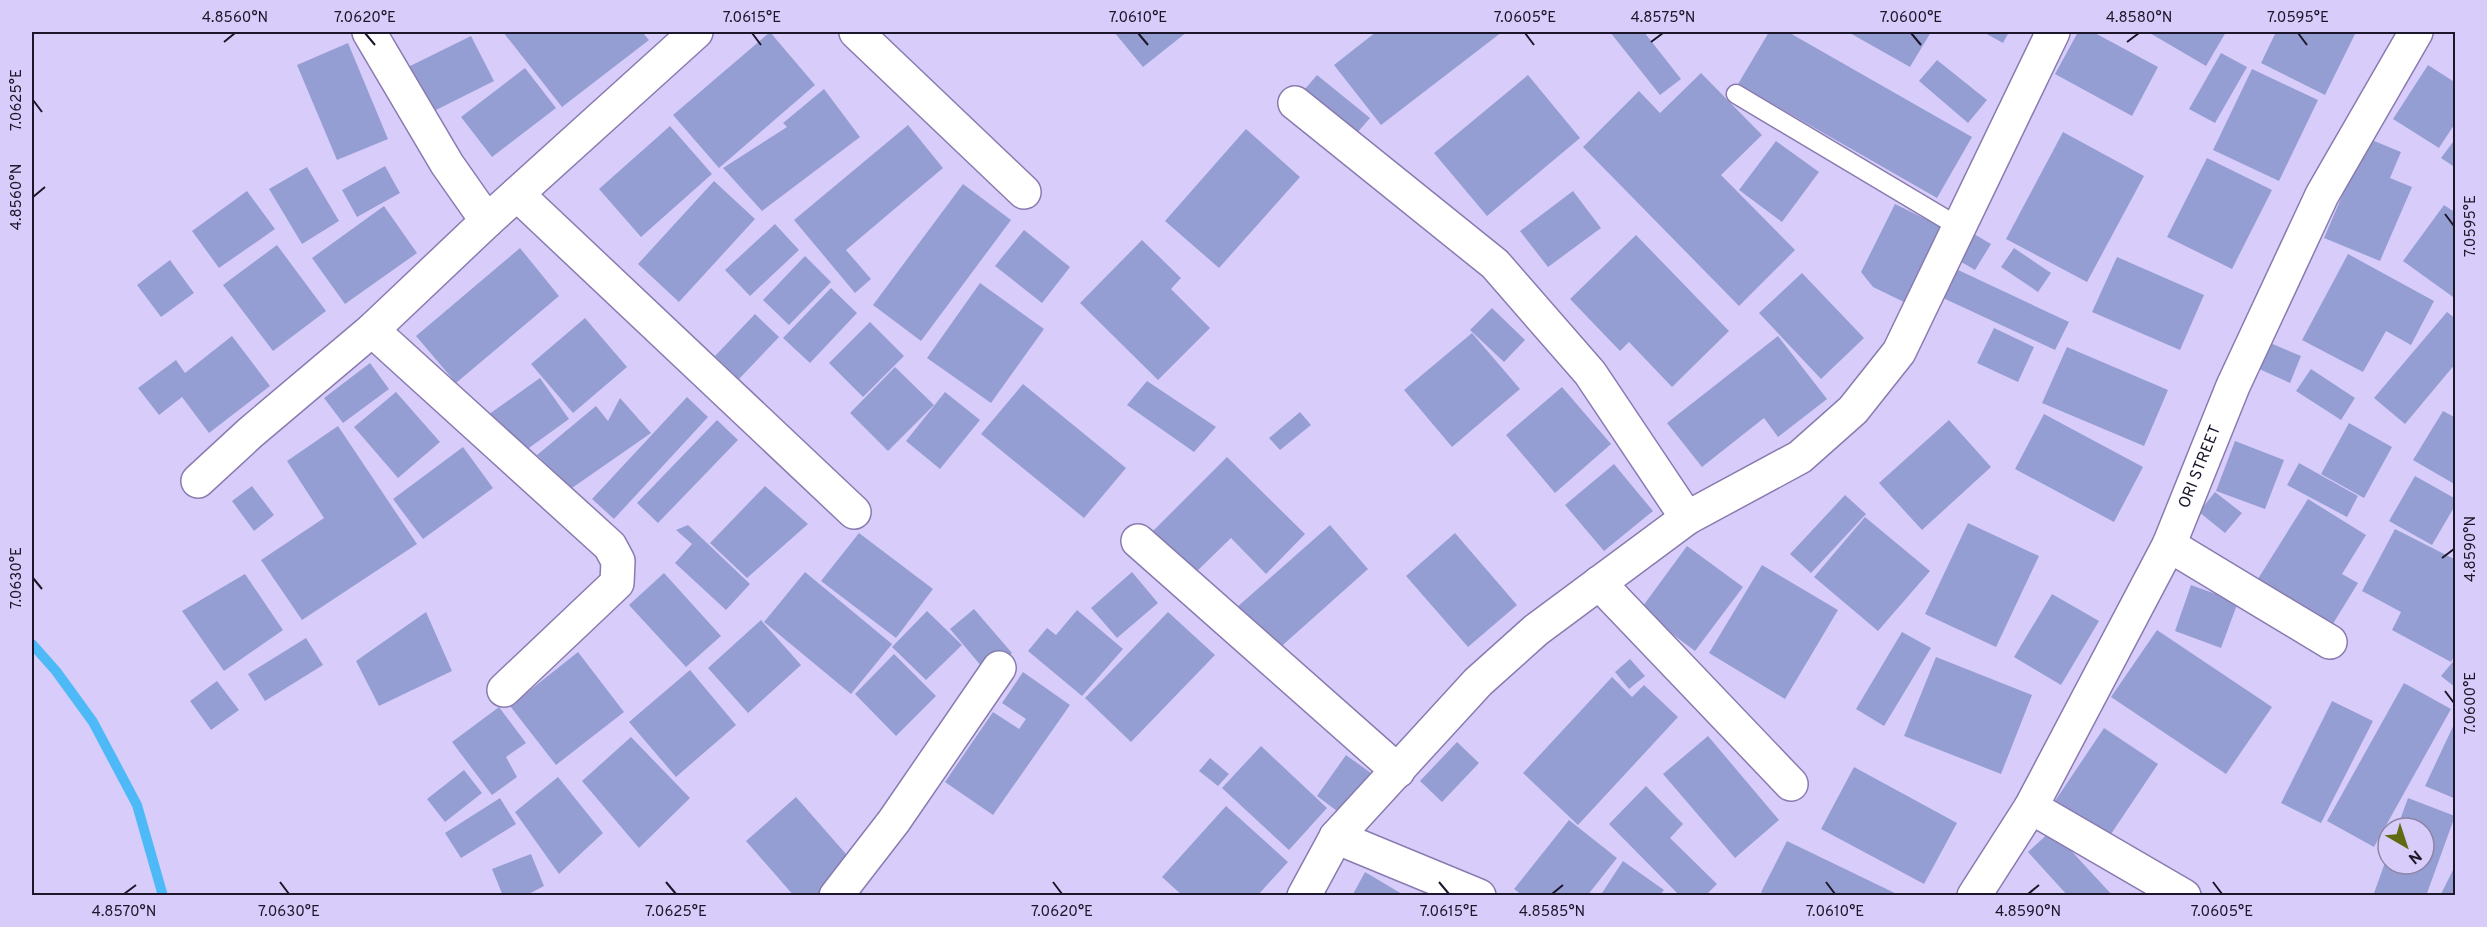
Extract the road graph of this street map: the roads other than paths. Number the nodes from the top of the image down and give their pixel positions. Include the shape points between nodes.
1 (369, 32) edge
2 (696, 32) edge
3 (856, 32) edge
4 (2054, 32) edge
5 (2416, 32) edge
6 (1736, 94) dead end
7 (1295, 103) dead end
8 (1024, 192) dead end
9 (517, 194) junction
10 (487, 221) junction
11 (1959, 227) junction
12 (372, 330) junction
13 (198, 481) dead end
14 (854, 512) dead end
15 (1686, 518) junction
16 (1138, 541) dead end
17 (2169, 545) junction
18 (1599, 583) junction
19 (2330, 642) dead end
20 (999, 668) dead end
21 (504, 690) dead end
22 (1398, 771) junction
23 (1791, 784) dead end
24 (2031, 807) junction
25 (1336, 837) junction
26 (836, 896) edge
27 (1304, 896) edge
28 (1479, 896) edge
29 (1974, 896) edge
30 (2184, 896) edge

1 - 10 street via 447,164
2 - 9 street
3 - 8 street
4 - 11 street
5 - 17 street, ORI STREET via 2322,195 2233,386
6 - 11 lane
7 - 15 street via 1495,264 1590,373
9 - 10 street
9 - 14 street
10 - 12 street
11 - 15 street via 1899,352 1853,410 1800,456
12 - 13 street
12 - 21 street via 610,546 618,561 617,583
15 - 18 street
16 - 22 street
17 - 19 street
17 - 24 street, ORI STREET
18 - 22 street via 1536,630 1478,682
18 - 23 street
20 - 26 street via 894,821
22 - 25 street
24 - 29 street, ORI STREET
24 - 30 street
25 - 27 street
25 - 28 street

